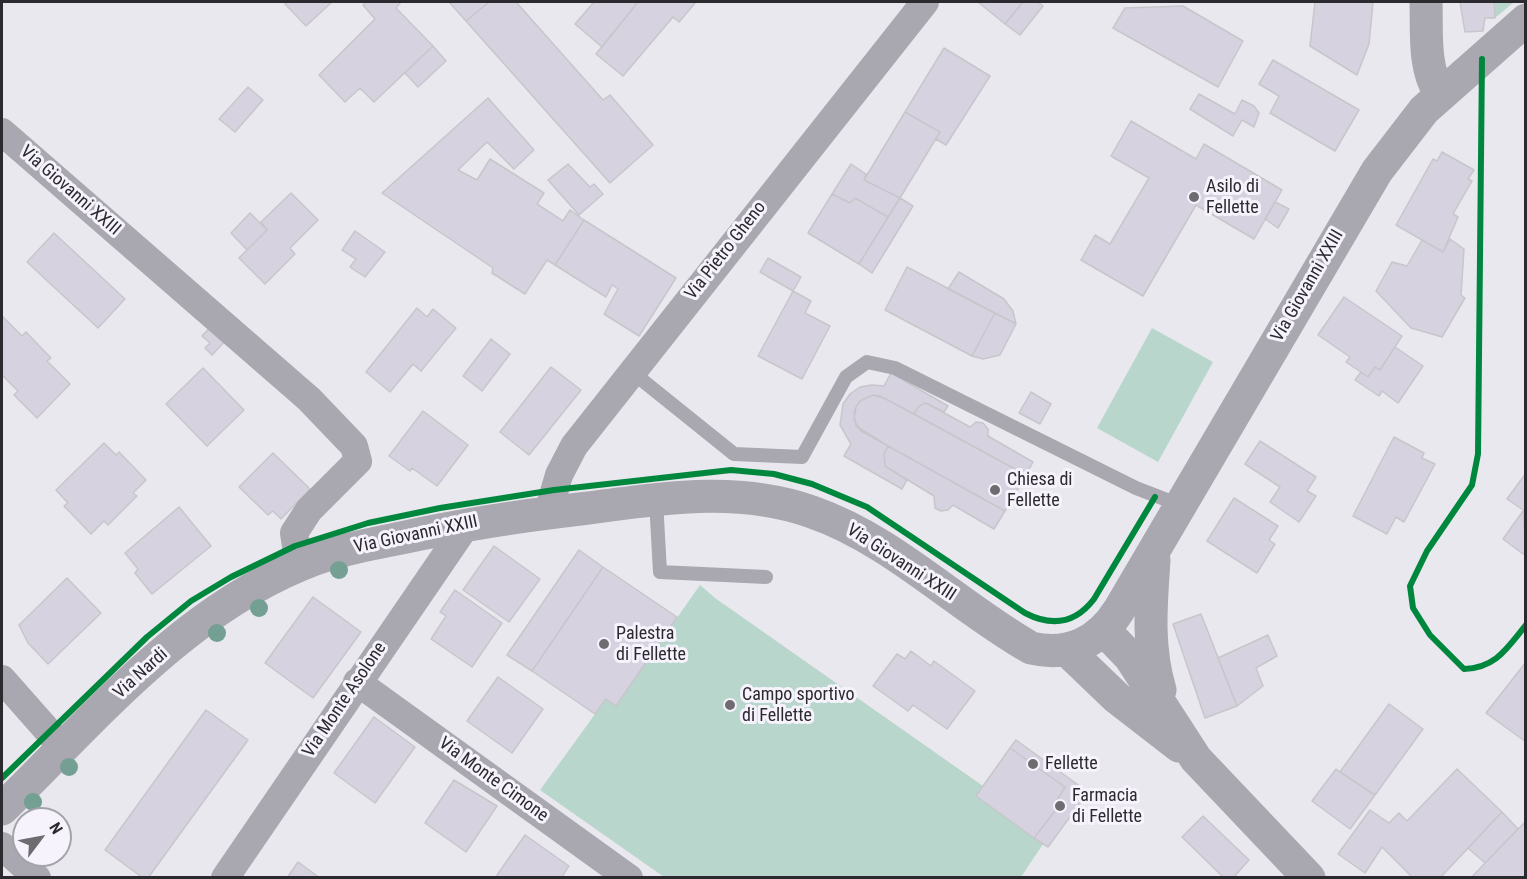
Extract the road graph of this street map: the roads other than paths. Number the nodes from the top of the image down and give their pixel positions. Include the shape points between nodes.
1 (925, 2) edge
2 (1426, 2) edge
3 (1526, 20) edge
4 (1440, 94) junction
5 (2, 132) edge
6 (632, 372) junction
7 (656, 500) junction
8 (1180, 505) junction
9 (549, 513) junction
10 (467, 524) junction
11 (1154, 551) junction
12 (299, 566) junction
13 (766, 578) dead end
14 (1104, 630) junction
15 (1067, 650) junction
16 (2, 679) edge
17 (357, 682) junction
18 (1167, 714) junction
19 (63, 748) junction
20 (1196, 759) junction
21 (2, 808) edge
22 (2, 846) edge
23 (38, 878) edge
24 (225, 878) edge
25 (629, 878) edge
26 (1309, 878) edge

1 - 6 street, Via Pietro Gheno
2 - 4 main road via 1428,64
3 - 4 main road, Via Giovanni XXIII
4 - 8 main road, Via Giovanni XXIII via 1404,135 1351,212
5 - 12 street, Via Giovanni XXIII via 309,399 354,446 358,461 309,510 294,533
6 - 8 lane via 734,454 802,457 846,377 867,362 895,368 1155,497
6 - 9 street, Via Pietro Gheno via 565,460
7 - 9 main road, Via Giovanni XXIII
7 - 13 lane via 660,572
7 - 15 main road, Via Giovanni XXIII via 733,495 757,497 815,513 880,546 1031,648
8 - 11 main road, Via Giovanni XXIII
9 - 10 main road, Via Giovanni XXIII
10 - 12 main road, Via Giovanni XXIII via 336,552
10 - 17 street, Via Monte Asolone
11 - 14 main road, Via Giovanni XXIII
11 - 18 main road, Via Giovanni XXIII via 1149,621 1153,662
12 - 19 main road, Via Nardi via 243,595 184,636
14 - 15 main road, Via Giovanni XXIII via 1087,643
14 - 18 main road, Via Giovanni XXIII via 1130,657
15 - 20 main road via 1117,698
16 - 19 street
17 - 24 street, Via Monte Asolone
17 - 25 street, Via Monte Cimone
18 - 20 main road, Via Giovanni XXIII
19 - 21 main road, Via Nardi
20 - 26 main road, Via Giovanni XXIII
22 - 23 street

